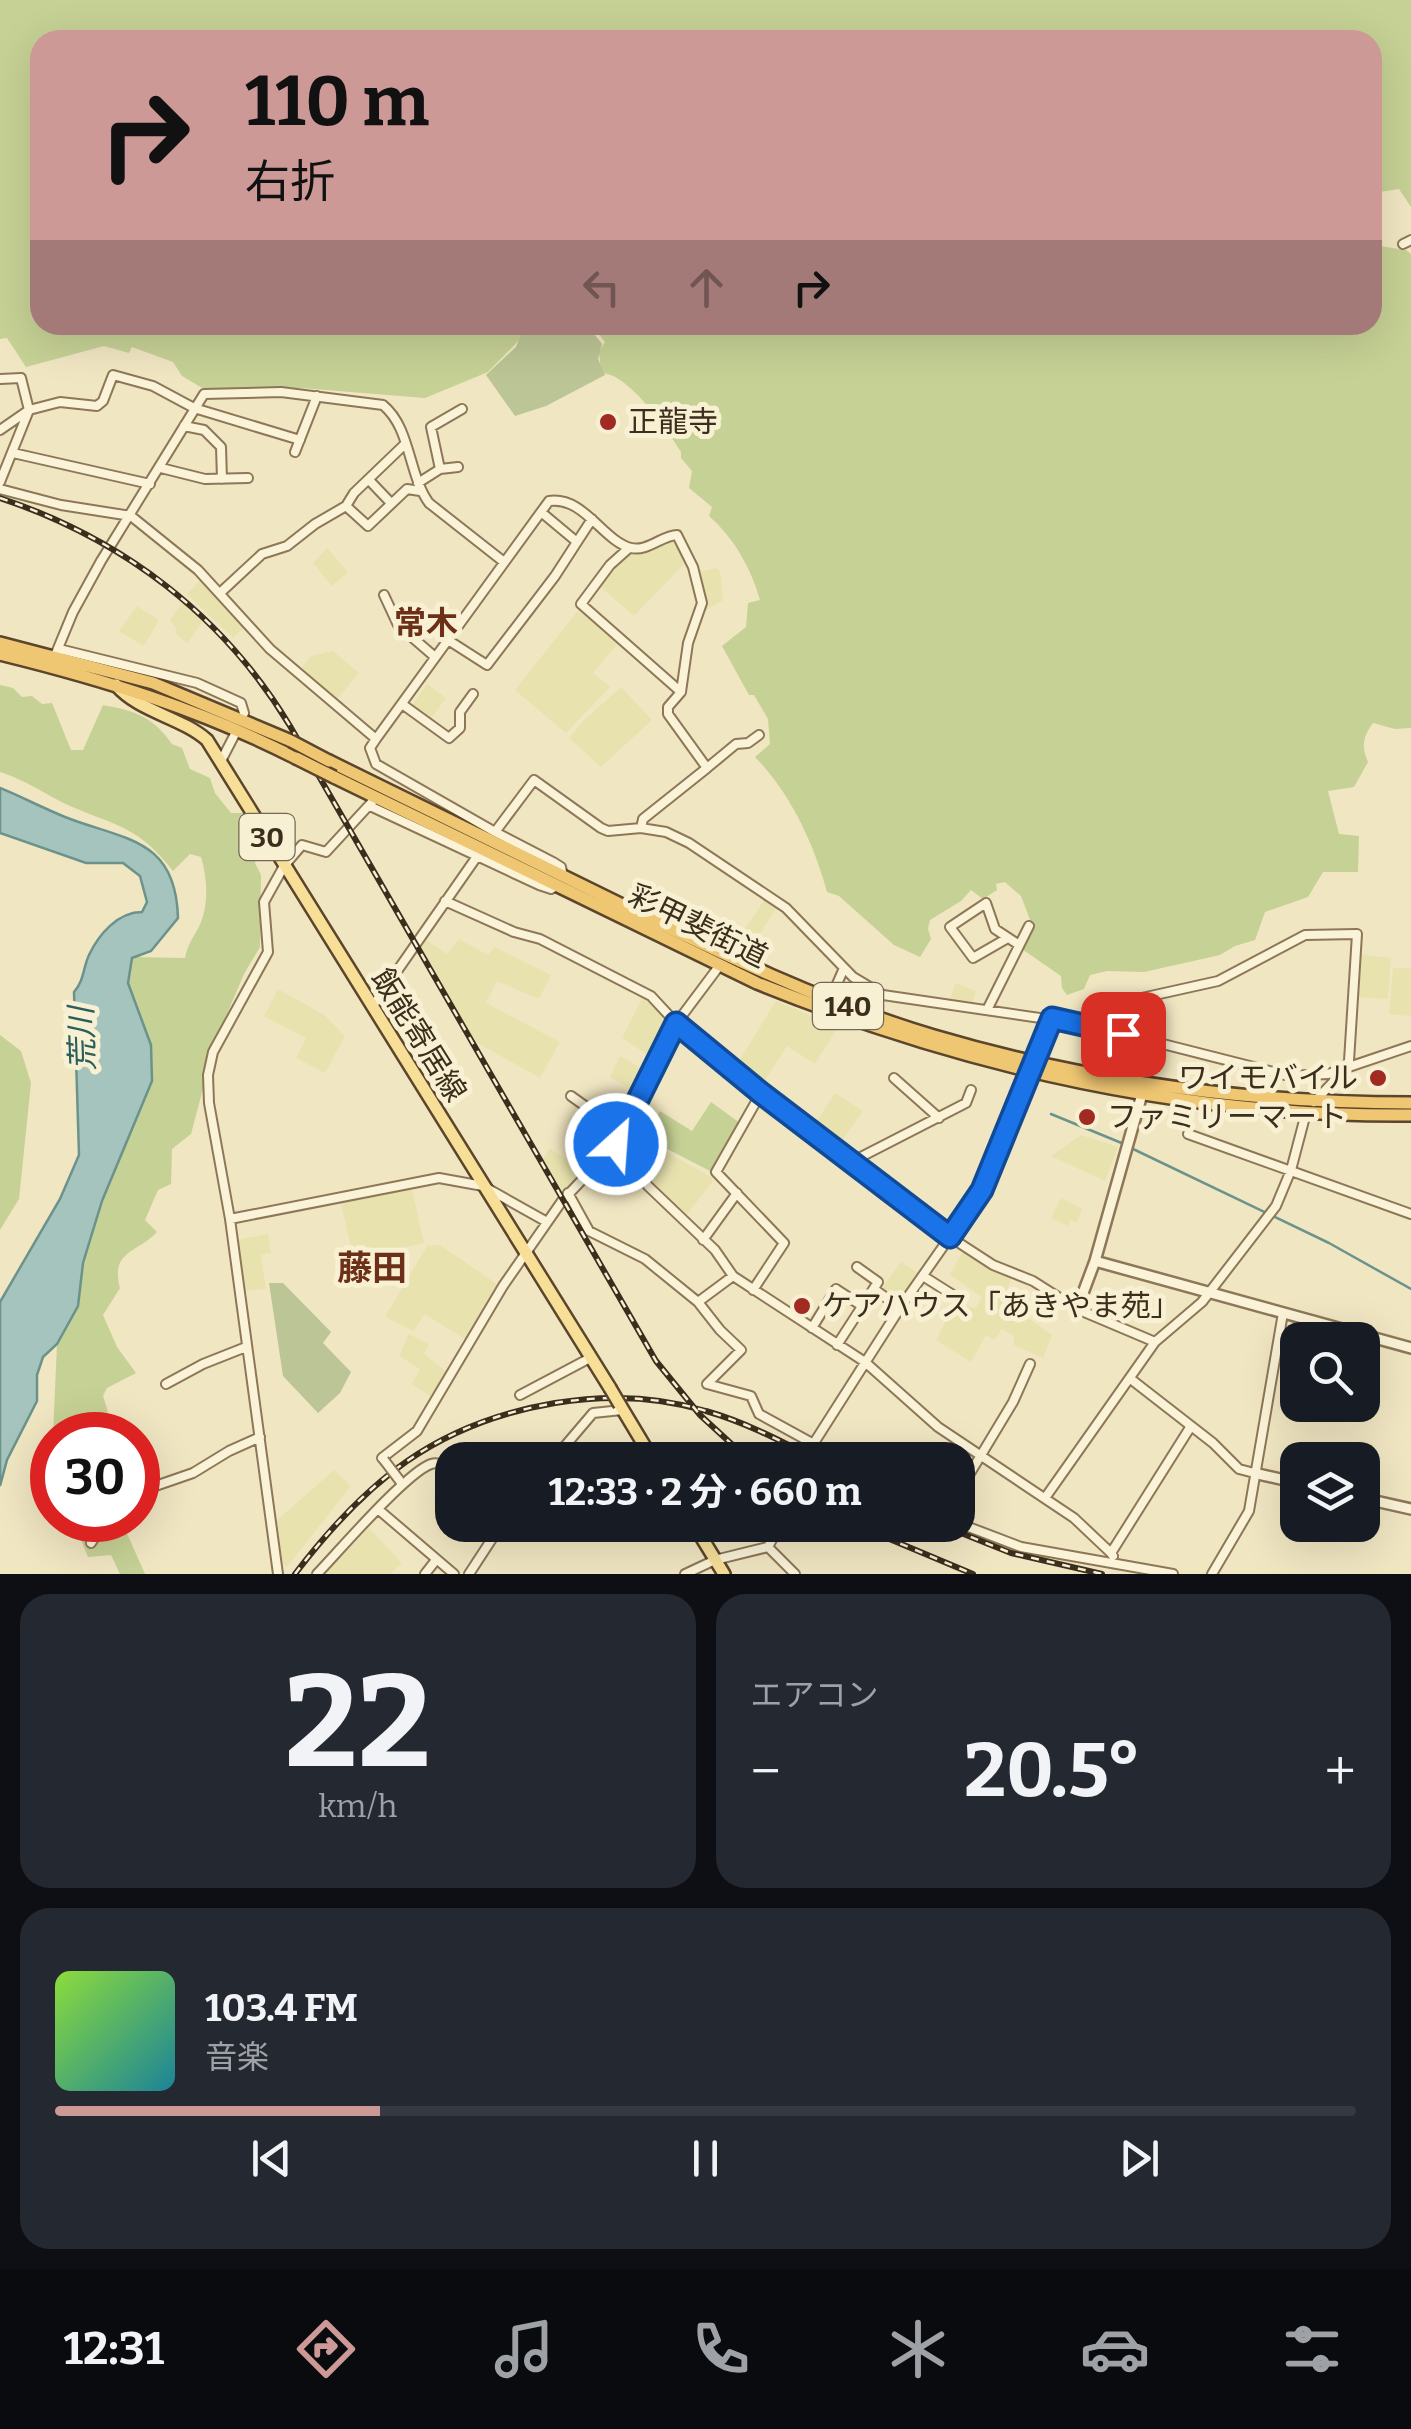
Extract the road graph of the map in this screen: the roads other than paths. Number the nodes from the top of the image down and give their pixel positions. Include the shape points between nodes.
1 (0, 379) edge
2 (317, 396) junction
3 (194, 408) junction
4 (462, 409) dead end
5 (29, 410) junction
6 (184, 426) junction
7 (0, 430) edge
8 (300, 440) junction
9 (404, 444) junction
10 (296, 452) dead end
11 (13, 453) junction
12 (458, 467) dead end
13 (160, 468) junction
14 (440, 469) junction
15 (248, 478) dead end
16 (222, 479) junction
17 (369, 480) junction
18 (150, 484) junction
19 (0, 486) edge
20 (419, 487) junction
21 (390, 502) junction
22 (346, 506) junction
23 (541, 512) junction
24 (132, 516) junction
25 (592, 519) junction
26 (577, 542) junction
27 (629, 548) junction
28 (504, 562) junction
29 (220, 593) junction
30 (384, 595) dead end
31 (448, 640) junction
32 (0, 643) edge
33 (0, 654) edge
34 (55, 657) junction
35 (434, 657) junction
36 (115, 677) junction
37 (681, 692) junction
38 (473, 694) dead end
39 (402, 704) junction
40 (244, 713) dead end
41 (235, 734) dead end
42 (759, 734) dead end
43 (376, 738) junction
44 (222, 762) junction
45 (707, 768) junction
46 (641, 828) junction
47 (495, 832) junction
48 (478, 855) junction
49 (284, 866) junction
50 (560, 881) junction
51 (445, 901) junction
52 (1028, 926) dead end
53 (1006, 939) junction
54 (1020, 945) junction
55 (720, 965) junction
56 (844, 968) junction
57 (830, 1000) junction
58 (372, 1007) junction
59 (987, 1010) junction
60 (1052, 1018) junction
61 (676, 1023) junction
62 (1123, 1034) junction
63 (1411, 1046) edge
64 (1347, 1067) junction
65 (1033, 1068) junction
66 (894, 1078) dead end
67 (971, 1090) dead end
68 (1144, 1090) junction
69 (761, 1093) junction
70 (571, 1096) dead end
71 (1411, 1103) edge
72 (1310, 1107) junction
73 (1411, 1116) edge
74 (939, 1118) junction
75 (1188, 1134) dead end
76 (616, 1144) junction
77 (854, 1161) junction
78 (1291, 1170) junction
79 (483, 1186) junction
80 (568, 1193) junction
81 (738, 1193) junction
82 (1411, 1214) edge
83 (230, 1219) junction
84 (548, 1222) junction
85 (950, 1237) junction
86 (703, 1240) junction
87 (526, 1254) junction
88 (1095, 1261) junction
89 (857, 1267) dead end
90 (733, 1276) junction
91 (923, 1276) junction
92 (874, 1288) junction
93 (753, 1290) junction
94 (1210, 1292) junction
95 (953, 1295) dead end
96 (698, 1302) junction
97 (862, 1306) junction
98 (900, 1308) junction
99 (1076, 1309) junction
100 (1283, 1313) junction
101 (812, 1328) junction
102 (1155, 1342) junction
103 (838, 1345) junction
104 (246, 1347) junction
105 (1411, 1348) edge
106 (590, 1358) junction
107 (865, 1362) junction
108 (1030, 1364) dead end
109 (1132, 1380) junction
110 (166, 1384) dead end
111 (520, 1395) dead end
112 (621, 1408) junction
113 (1191, 1426) junction
114 (260, 1437) junction
115 (568, 1442) edge
116 (643, 1442) edge
117 (808, 1442) edge
118 (815, 1442) edge
119 (980, 1457) junction
120 (435, 1464) edge
121 (975, 1466) edge
122 (1258, 1474) junction
123 (1280, 1479) edge
124 (402, 1483) junction
125 (160, 1484) edge
126 (1045, 1498) junction
127 (1380, 1502) edge
128 (1411, 1509) edge
129 (378, 1510) junction
130 (975, 1529) edge
131 (490, 1542) edge
132 (704, 1542) edge
133 (771, 1542) edge
134 (768, 1547) junction
135 (1112, 1553) junction
136 (436, 1560) junction
137 (715, 1560) junction
138 (1118, 1564) junction
139 (278, 1574) edge
140 (317, 1574) edge
141 (425, 1574) edge
142 (454, 1574) edge
143 (470, 1574) edge
144 (685, 1574) edge
145 (724, 1574) edge
146 (795, 1574) edge
147 (1173, 1574) edge
148 (1212, 1574) edge

1 - 5 street via 21,378
2 - 3 street via 215,392 204,394
2 - 8 street
2 - 9 street via 383,405 396,415
3 - 5 street via 114,375 97,406 60,402
3 - 6 street
3 - 8 street
4 - 14 street via 431,427
5 - 7 street
5 - 11 street
6 - 13 street
6 - 16 street via 204,430 221,447
8 - 10 street
9 - 17 street
9 - 20 street
11 - 18 street
11 - 19 street
12 - 14 street
13 - 16 street
13 - 18 street
14 - 20 street
15 - 16 street
17 - 21 street
17 - 22 street
18 - 24 street
19 - 24 street via 61,505
20 - 21 street
20 - 28 street via 429,504
21 - 22 street via 368,526
22 - 29 street via 287,546 262,554
23 - 25 street via 549,501 564,501
23 - 26 street
23 - 28 street
24 - 29 street
24 - 34 street via 85,589
25 - 26 street
25 - 27 street
26 - 31 street via 487,665
27 - 37 street via 581,604
27 - 37 street via 677,535 693,567 702,603
28 - 31 street
29 - 43 street via 270,649
30 - 35 street via 398,625
31 - 35 street
32 - 34 highway, 彩甲斐街道 / 140
33 - 34 highway, 彩甲斐街道 / 140
34 - 36 highway, 彩甲斐街道 / 140
34 - 40 street via 198,683 241,703
35 - 39 street
36 - 44 main road, 飯能寄居線 / 30 via 130,698 195,730
36 - 50 highway, 彩甲斐街道 / 140, bridge
36 - 50 highway, 彩甲斐街道 / 140, bridge via 194,698 290,742
37 - 45 street via 668,714
38 - 39 street via 449,738
39 - 43 street
41 - 44 street
42 - 45 street
43 - 47 street via 370,756 386,776
44 - 49 main road, 飯能寄居線 / 30
45 - 46 street via 643,819
46 - 47 street via 601,828 534,780
46 - 56 street via 689,843 766,893
47 - 50 street via 554,862
48 - 49 street via 371,804 326,852 302,845
48 - 50 street via 551,889
48 - 51 street
49 - 58 main road, 飯能寄居線 / 30
49 - 83 street via 264,902 268,952 210,1061 209,1103
50 - 55 highway, 彩甲斐街道 / 140
50 - 57 highway, 彩甲斐街道 / 140
51 - 58 street
51 - 61 street via 540,938 624,982 650,996
52 - 54 street
53 - 53 street via 973,958 950,927 986,903
53 - 54 street
54 - 59 street
55 - 61 street
55 - 65 highway, 彩甲斐街道 / 140 via 866,1025
56 - 57 street
56 - 59 street via 882,996
57 - 65 highway, 彩甲斐街道 / 140
58 - 79 main road, 飯能寄居線 / 30
59 - 60 street
60 - 62 street
60 - 65 street
61 - 69 street
61 - 76 street
62 - 64 street via 1288,1076
62 - 64 street via 1137,999 1218,981 1305,935 1357,934
63 - 64 street
64 - 72 street
65 - 68 highway, 彩甲斐街道 / 140
65 - 85 street via 982,1190
66 - 74 street
67 - 74 street via 966,1103
68 - 72 highway, 彩甲斐街道 / 140
68 - 88 street
69 - 77 street
69 - 81 street via 716,1172
70 - 76 street via 609,1123
71 - 72 highway, 彩甲斐街道 / 140
72 - 73 highway, 彩甲斐街道 / 140
72 - 78 street
74 - 77 street
75 - 78 street
76 - 80 street
76 - 86 street
77 - 85 street
78 - 82 street
78 - 94 street via 1276,1206
79 - 83 street via 418,1180
79 - 84 street
79 - 87 main road, 飯能寄居線 / 30
80 - 84 street
80 - 96 street via 589,1231 645,1258
81 - 86 street
81 - 93 street via 784,1243
83 - 104 street
84 - 87 street
85 - 91 street
85 - 99 street
86 - 90 street
87 - 106 main road, 飯能寄居線 / 30
87 - 124 street, bridge via 417,1431 382,1458
88 - 94 street
88 - 99 street
89 - 92 street via 878,1282
90 - 93 street
90 - 96 street
91 - 95 street
91 - 98 street
92 - 97 street
92 - 98 street
93 - 101 street
94 - 100 street
94 - 102 street
96 - 117 street via 741,1350 708,1384 751,1396 758,1414
97 - 101 street via 836,1290
97 - 103 street
98 - 107 street
99 - 102 street
100 - 105 street
100 - 122 street
101 - 103 street
102 - 109 street
103 - 107 street
104 - 110 street
104 - 114 street
106 - 111 street
106 - 112 main road, 飯能寄居線 / 30, bridge
107 - 118 street
107 - 119 street
108 - 119 street
109 - 113 street
109 - 126 street
112 - 115 street via 592,1413
112 - 116 main road, 飯能寄居線 / 30
113 - 122 street via 1239,1469
113 - 135 street
114 - 125 street
114 - 139 street
119 - 121 street
119 - 126 street
120 - 124 street
122 - 123 street
122 - 148 street via 1249,1511
124 - 129 street
126 - 135 street
127 - 128 street
129 - 136 street
129 - 140 street
130 - 138 street via 1022,1547
131 - 143 street
132 - 137 main road
133 - 134 street
134 - 137 street
134 - 146 street
135 - 138 street
136 - 141 street
136 - 142 street
137 - 144 street
137 - 145 main road
138 - 147 street

